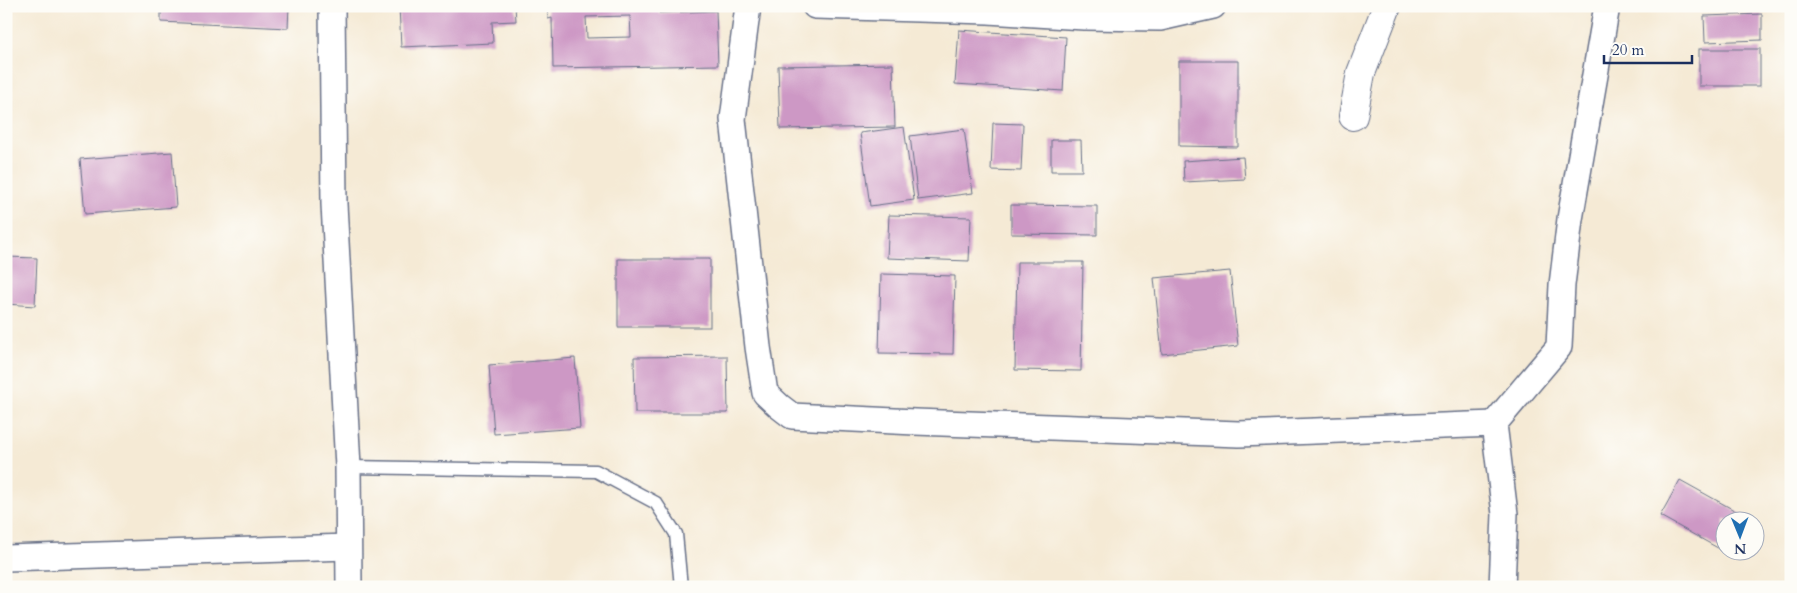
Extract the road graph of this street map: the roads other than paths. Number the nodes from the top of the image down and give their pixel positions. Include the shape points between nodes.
1 (332, 6) edge
2 (748, 6) edge
3 (815, 6) edge
4 (1213, 6) edge
5 (1387, 6) edge
6 (1607, 6) edge
7 (1353, 116) dead end
8 (1494, 424) junction
9 (348, 467) junction
10 (348, 547) junction
11 (6, 558) edge
12 (349, 587) edge
13 (681, 587) edge
14 (1502, 587) edge

1 - 9 street via 334,204
2 - 8 street via 733,119 765,393 792,416 1239,434
3 - 4 street via 1160,18
5 - 7 street via 1362,73
6 - 8 street via 1570,219 1559,347
8 - 14 street via 1505,514
9 - 10 street
9 - 13 lane via 596,471 656,503 676,534
10 - 11 street
10 - 12 street

